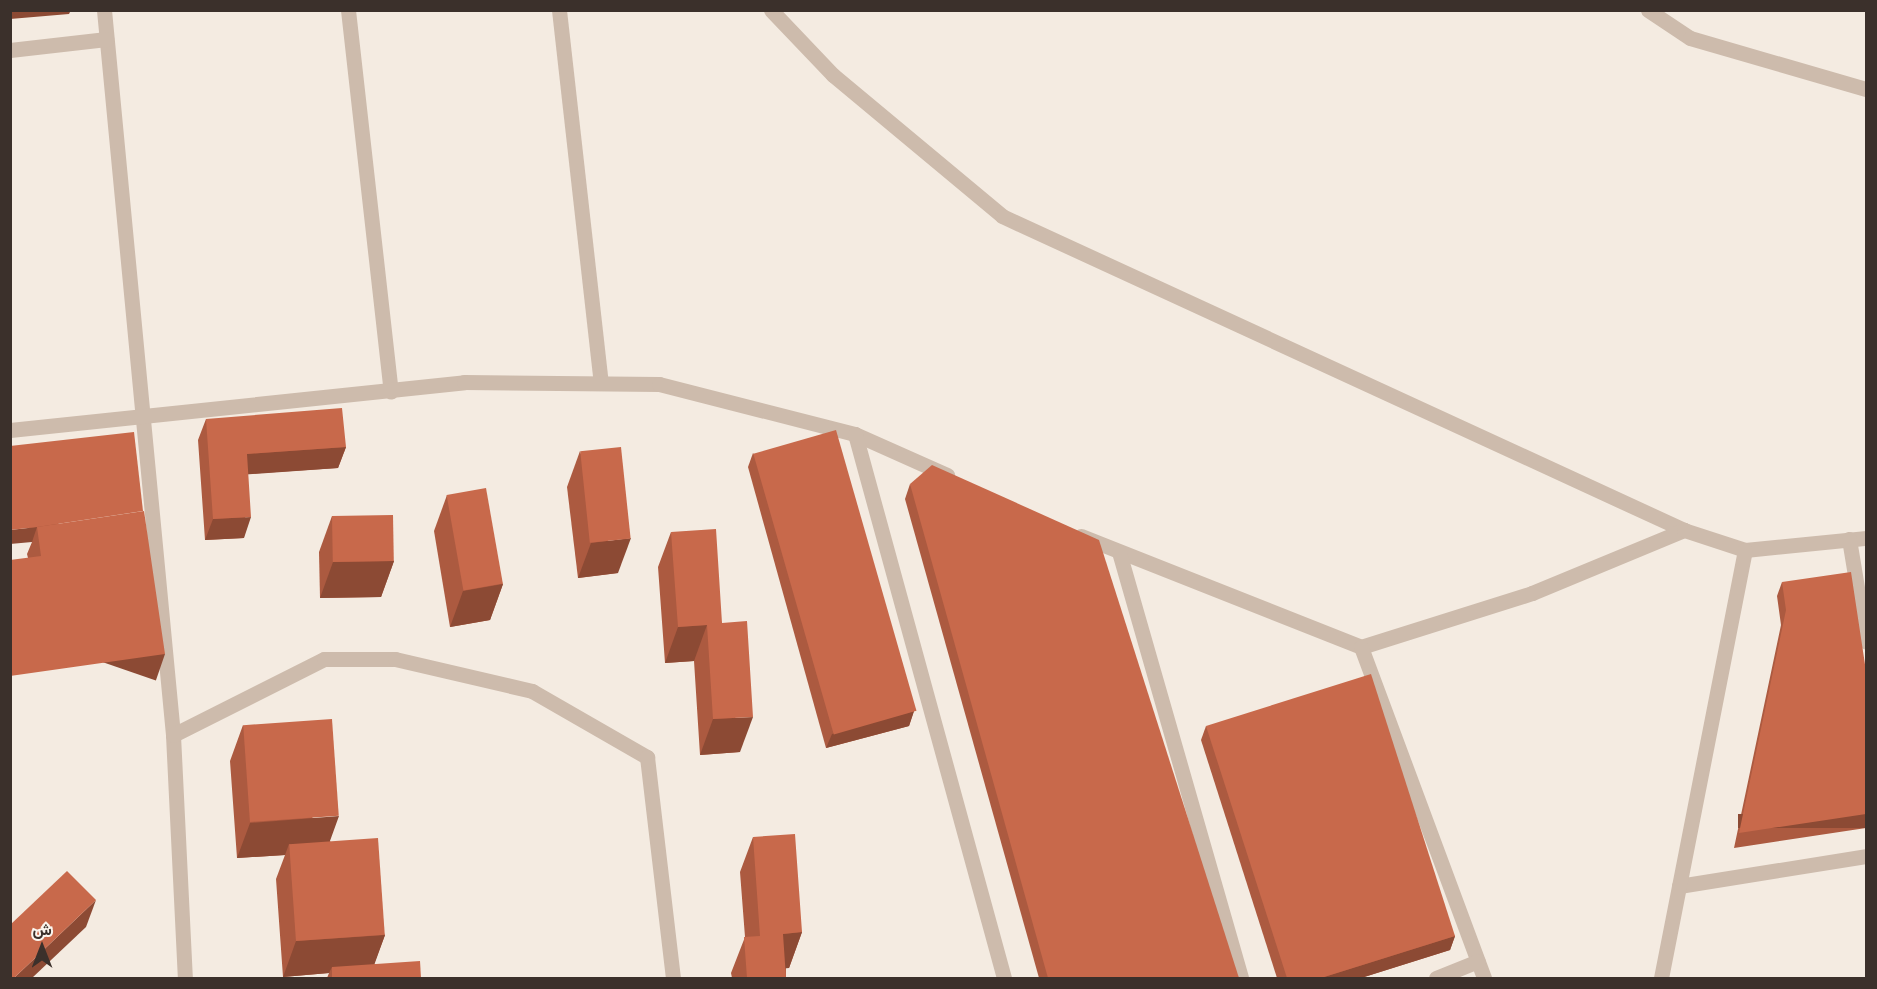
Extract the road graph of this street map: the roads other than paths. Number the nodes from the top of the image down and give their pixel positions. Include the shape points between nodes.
1 (104, 10) edge
2 (348, 10) edge
3 (559, 10) edge
4 (771, 10) edge
5 (1648, 10) edge
6 (106, 39) junction
7 (10, 50) edge
8 (1866, 89) edge
9 (601, 383) junction
10 (391, 392) junction
11 (142, 416) junction
12 (10, 430) edge
13 (855, 434) junction
14 (961, 481) edge
15 (1066, 529) edge
16 (1684, 530) junction
17 (1866, 538) edge
18 (1849, 539) junction
19 (1745, 550) junction
20 (1119, 552) junction
21 (1866, 642) edge
22 (1361, 647) junction
23 (173, 735) junction
24 (1866, 856) edge
25 (1679, 886) junction
26 (1478, 961) junction
27 (185, 978) edge
28 (673, 978) edge
29 (1004, 978) edge
30 (1241, 978) edge
31 (1436, 978) edge
32 (1484, 978) edge
33 (1660, 978) edge

1 - 6 street
2 - 10 street
3 - 9 street
4 - 16 street via 833,75 1002,216
5 - 8 street via 1689,38
6 - 7 street
6 - 11 street
9 - 10 street via 464,382
9 - 13 street via 659,384
10 - 11 street
11 - 12 street
11 - 23 street
13 - 14 street
13 - 29 street
15 - 20 street
16 - 19 street
16 - 22 street via 1532,594
17 - 18 street
18 - 19 street
18 - 21 street
19 - 25 street
20 - 22 street
20 - 30 street
22 - 26 street
23 - 27 street
23 - 28 street via 324,659 395,659 532,691 647,757
24 - 25 street
25 - 33 street
26 - 31 street
26 - 32 street

